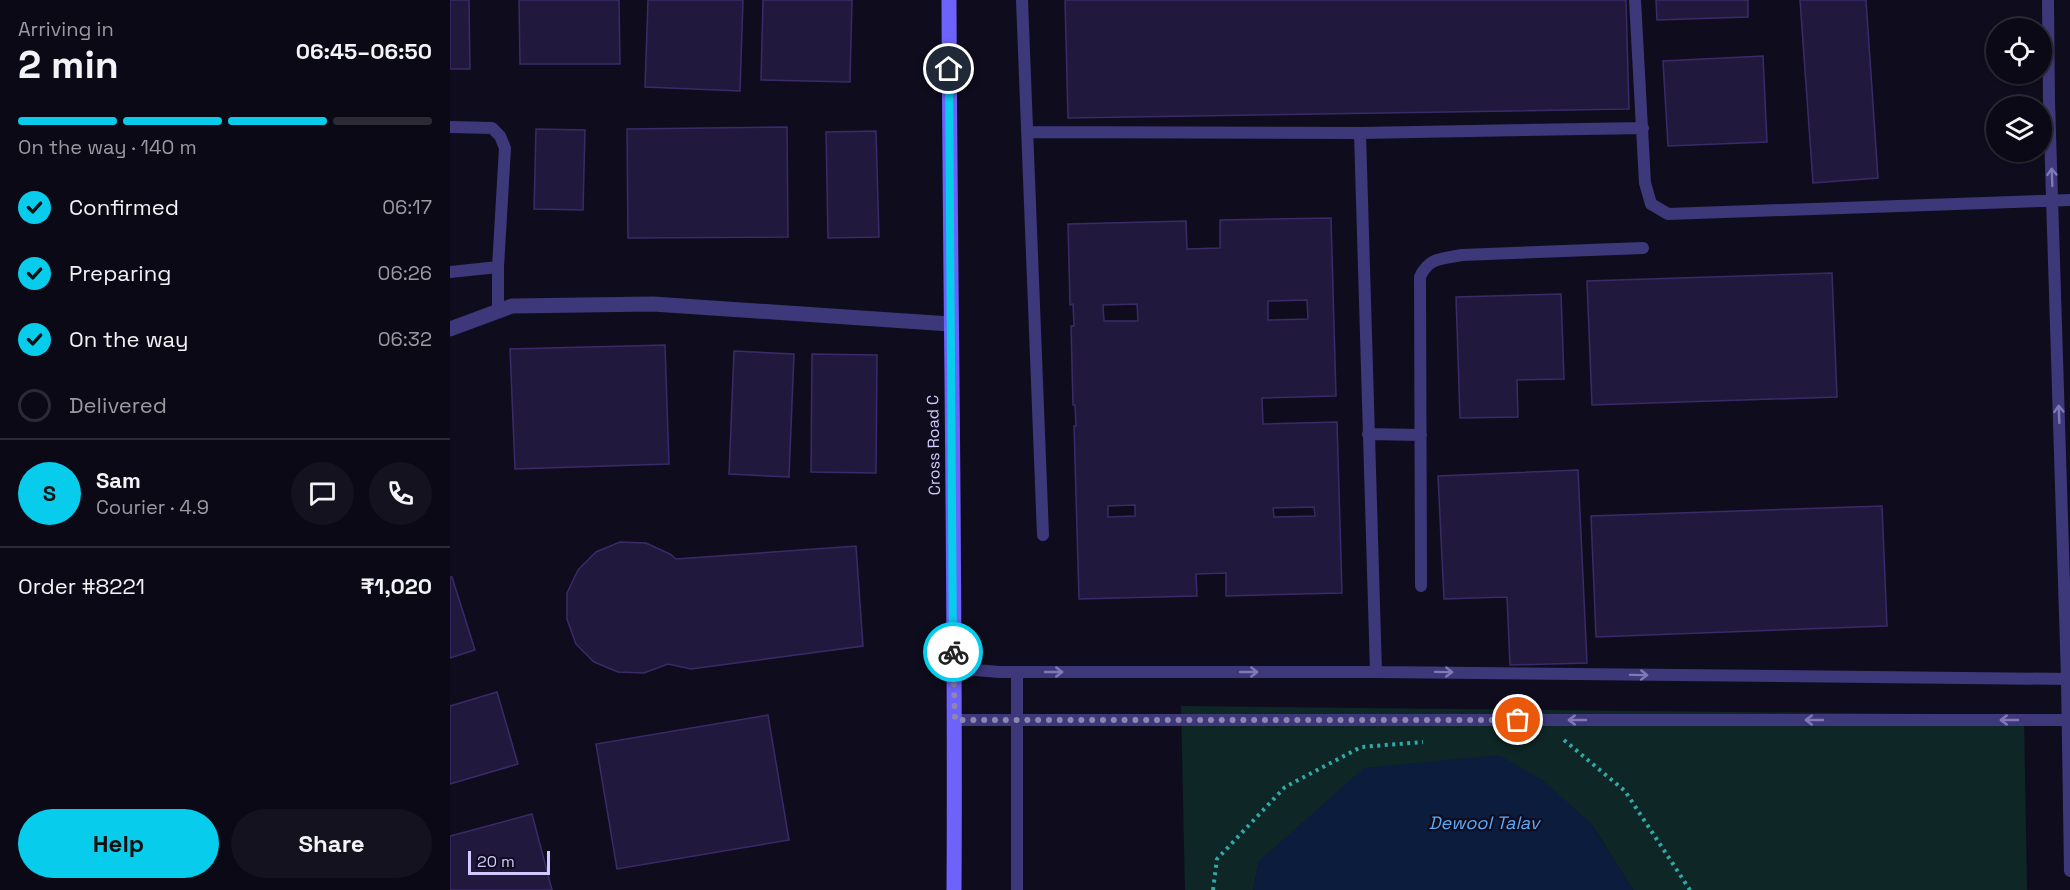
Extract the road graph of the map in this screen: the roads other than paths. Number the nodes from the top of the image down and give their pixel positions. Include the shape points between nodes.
1 (949, 0) edge
2 (1022, 0) edge
3 (1635, 0) edge
4 (2048, 0) edge
5 (450, 127) edge
6 (1643, 128) junction
7 (1027, 132) junction
8 (1360, 133) junction
9 (2070, 200) edge
10 (2053, 201) junction
11 (1643, 248) dead end
12 (498, 267) junction
13 (450, 272) edge
14 (498, 311) junction
15 (950, 324) junction
16 (450, 329) edge
17 (1368, 434) junction
18 (1421, 435) junction
19 (1043, 535) dead end
20 (1421, 586) dead end
21 (953, 668) junction
22 (1017, 672) junction
23 (1376, 672) junction
24 (2068, 679) edge
25 (955, 720) junction
26 (1017, 720) junction
27 (2069, 720) edge
28 (2070, 871) edge
29 (954, 890) edge
30 (1017, 890) edge

1 - 15 main road, Cross Road C
2 - 7 lane
3 - 6 lane
10 -> 4 lane
5 - 12 lane via 492,128 505,148
6 - 8 lane
6 - 10 lane via 1645,183 1651,204 1668,214
7 - 8 lane
7 - 19 lane
8 - 17 lane
9 - 10 lane
24 -> 10 lane
11 - 18 lane via 1462,255 1425,266 1420,277
12 - 13 lane
12 - 14 lane
14 - 15 street via 512,306 653,304
14 - 16 street
15 - 21 main road, Cross Road C
17 - 18 lane
17 - 23 lane
18 - 20 lane
21 - 22 lane
21 - 25 main road, Cross Road C
22 -> 23 lane
22 - 26 lane
23 -> 24 lane
24 - 27 lane
25 - 26 lane
25 - 29 main road, Cross Road C
27 -> 26 lane
26 - 30 lane
27 - 28 lane

